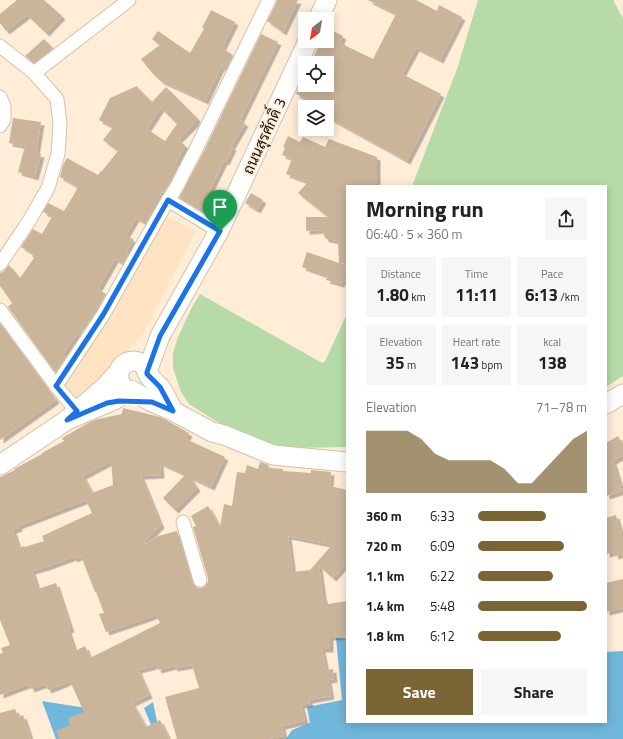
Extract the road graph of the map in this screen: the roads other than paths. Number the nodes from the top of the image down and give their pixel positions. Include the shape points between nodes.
1 (129, 0) edge
2 (269, 0) edge
3 (327, 0) edge
4 (321, 12) edge
5 (0, 46) edge
6 (305, 48) edge
7 (34, 73) junction
8 (0, 97) edge
9 (0, 126) edge
10 (168, 200) junction
11 (220, 231) junction
12 (0, 264) edge
13 (0, 310) edge
14 (160, 336) junction
15 (124, 366) junction
16 (147, 373) junction
17 (56, 386) junction
18 (132, 390) junction
19 (623, 394) edge
20 (152, 402) junction
21 (107, 403) junction
22 (607, 403) edge
23 (173, 411) junction
24 (72, 416) junction
25 (346, 462) edge
26 (0, 466) edge
27 (184, 522) dead end
28 (200, 580) dead end

1 - 7 street
2 - 10 street via 194,154
3 - 4 main road
5 - 7 street
6 - 11 main road, ถนนสุรศักดิ์ 3
7 - 12 street via 57,99 60,124 58,154 48,188
8 - 9 street via 4,106 4,120
10 - 11 street
10 - 17 street via 103,315
11 - 14 main road, ถนนสุรศักดิ์ 3
13 - 17 street
14 - 15 main road, ถนนสุรศักดิ์ 3
14 - 16 main road, ถนนสุรศักดิ์ 3
15 - 16 main road via 133,361 142,364
15 - 18 main road via 118,377 123,386
15 - 24 main road, ถนนสุรศักดิ์ 3
16 - 18 main road via 144,385
16 - 23 main road via 160,387
17 - 24 street
18 - 20 main road
18 - 21 main road
19 - 22 main road
20 - 21 main road
20 - 23 main road
21 - 24 main road
23 - 25 main road via 212,432 272,455
24 - 26 main road
27 - 28 street

